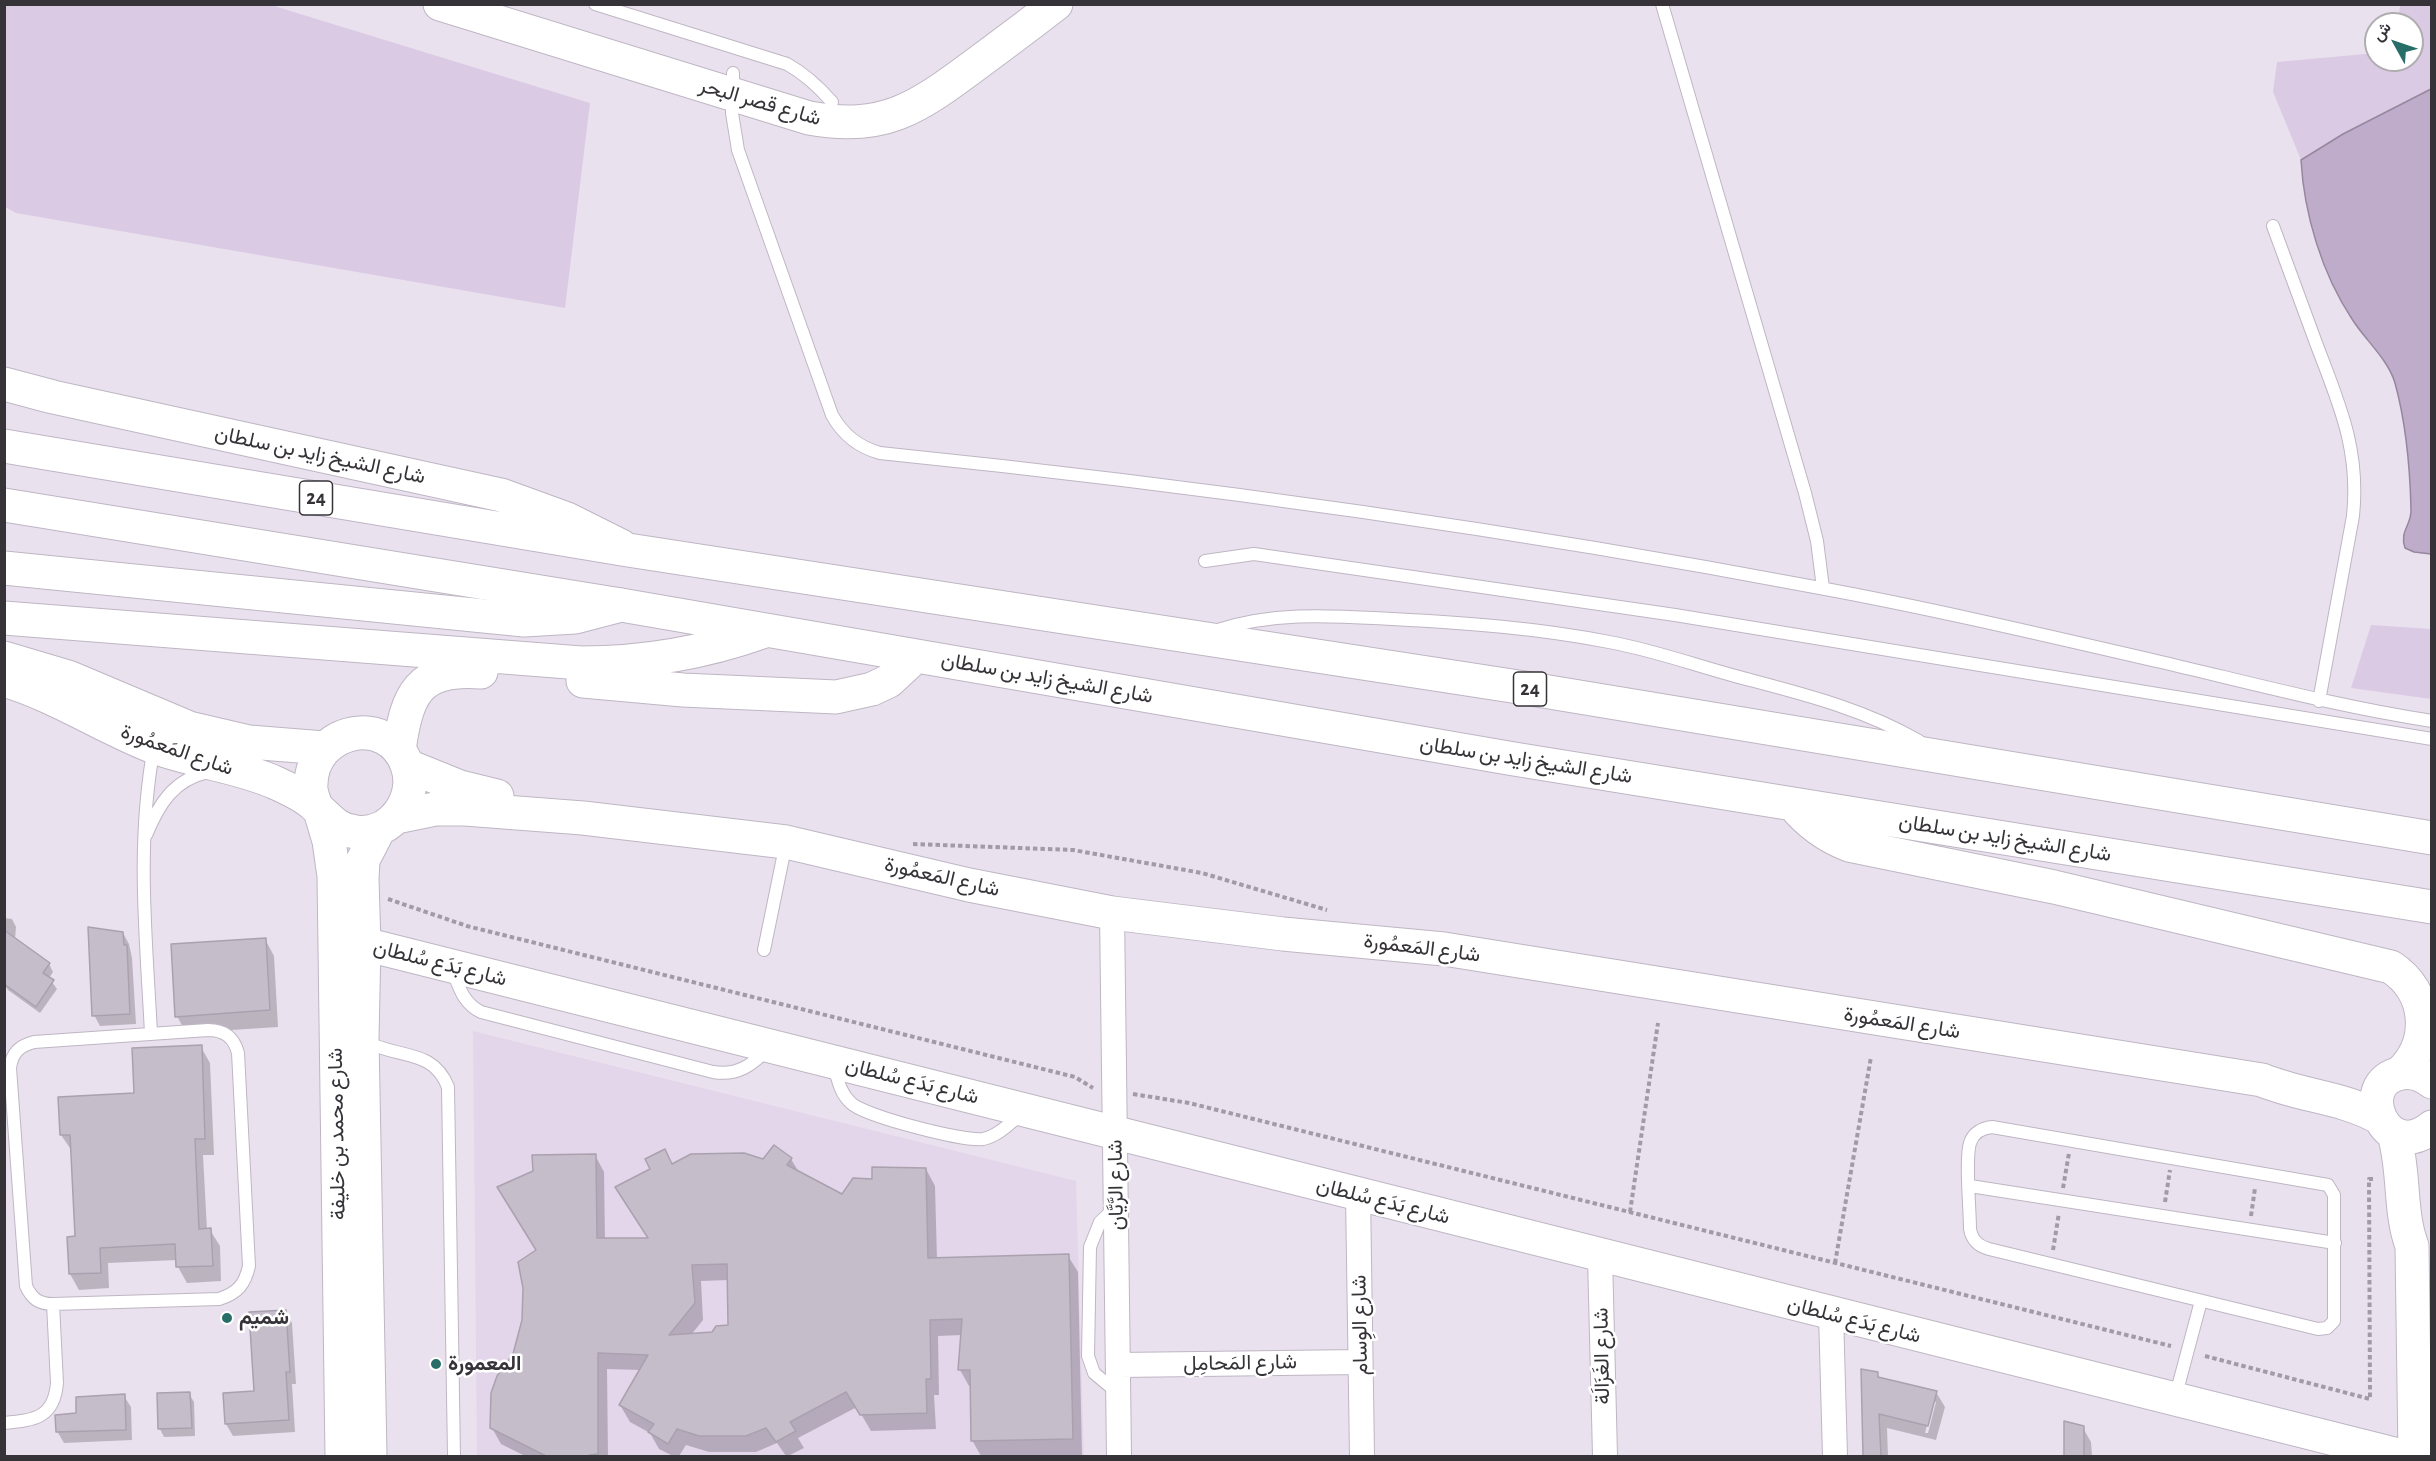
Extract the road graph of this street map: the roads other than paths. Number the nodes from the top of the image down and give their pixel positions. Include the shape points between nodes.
1 (440, 4) edge
2 (510, 4) edge
3 (595, 4) edge
4 (1023, 4) edge
5 (1056, 4) edge
6 (1662, 4) edge
7 (732, 83) junction
8 (832, 102) junction
9 (2272, 226) dead end
10 (4, 384) edge
11 (4, 446) edge
12 (4, 505) edge
13 (627, 550) junction
14 (1205, 561) dead end
15 (4, 568) edge
16 (1823, 588) junction
17 (621, 605) junction
18 (4, 618) edge
19 (767, 630) junction
20 (1202, 637) junction
21 (916, 656) junction
22 (4, 658) edge
23 (4, 680) edge
24 (2319, 701) junction
25 (2432, 721) edge
26 (216, 735) junction
27 (2432, 739) edge
28 (164, 740) junction
29 (324, 748) junction
30 (1946, 757) junction
31 (403, 758) junction
32 (226, 768) junction
33 (1793, 804) junction
34 (318, 810) junction
35 (583, 818) junction
36 (388, 823) junction
37 (2432, 838) edge
38 (786, 842) junction
39 (142, 844) junction
40 (2432, 907) edge
41 (1112, 913) junction
42 (364, 944) junction
43 (764, 950) dead end
44 (151, 1033) junction
45 (362, 1039) junction
46 (833, 1062) junction
47 (2393, 1077) junction
48 (2262, 1080) junction
49 (2432, 1082) edge
50 (1026, 1110) junction
51 (2386, 1125) junction
52 (2429, 1129) edge
53 (1116, 1133) junction
54 (1970, 1186) junction
55 (1358, 1194) junction
56 (1117, 1207) junction
57 (2335, 1243) junction
58 (2412, 1245) junction
59 (1600, 1256) junction
60 (2200, 1301) junction
61 (53, 1304) junction
62 (1831, 1314) junction
63 (1360, 1362) junction
64 (1119, 1365) junction
65 (1118, 1393) junction
66 (2175, 1400) junction
67 (4, 1423) edge
68 (342, 1456) edge
69 (370, 1456) edge
70 (454, 1456) edge
71 (1119, 1456) edge
72 (1362, 1456) edge
73 (1605, 1456) edge
74 (1835, 1456) edge
75 (2402, 1456) edge
76 (2415, 1456) edge

1 - 7 main road, شارع قصر البحر
2 - 7 main road, شارع قصر البحر
3 - 8 lane via 787,64 804,74
4 - 8 main road, شارع قصر البحر via 915,84 876,99
5 - 7 main road, شارع قصر البحر via 925,102 890,117 850,123 810,118
6 - 16 lane via 1805,493
7 - 8 main road, شارع قصر البحر
7 - 16 lane via 738,150 832,415 847,436 868,450 1364,511
9 - 24 lane via 2344,417 2354,459 2353,516
10 - 13 main road, شارع الشيخ زايد بن سلطان via 501,495 567,519
11 - 13 main road, شارع الشيخ زايد بن سلطان / 24
12 - 17 main road, شارع الشيخ زايد بن سلطان
13 - 20 main road, شارع الشيخ زايد بن سلطان / 24
14 - 27 lane via 1254,554 1675,615
15 - 17 main road, شارع الشيخ زايد بن سلطان via 525,620 575,617
16 - 24 lane via 2162,662
17 - 19 main road, شارع الشيخ زايد بن سلطان
18 - 19 main road via 581,663 680,655
19 - 21 main road, شارع الشيخ زايد بن سلطان
20 - 30 main road, شارع الشيخ زايد بن سلطان / 24
20 - 30 lane via 1262,619 1316,616 1506,626 1558,633 1659,653 1813,696 1878,720
21 - 31 main road via 881,685 836,697 684,690 467,671 444,673 426,682 413,695 403,724
21 - 33 main road, شارع الشيخ زايد بن سلطان
22 - 26 main road, شارع المَعمُورة via 68,677 161,717
23 - 28 main road, شارع المَعمُورة
24 - 25 lane
26 - 28 lane
26 - 29 main road, شارع المَعمُورة via 274,746
28 - 32 main road, شارع المَعمُورة
28 - 39 lane via 146,795
29 - 31 main road via 335,739 362,732 388,741
29 - 34 main road via 313,766 310,786
30 - 37 main road, شارع الشيخ زايد بن سلطان / 24
31 - 35 main road, شارع المَعمُورة via 460,788 527,801
31 - 36 main road via 410,777 408,798
32 - 34 main road, شارع المَعمُورة via 274,782
32 - 39 lane via 199,774 175,787 157,809
33 - 40 main road, شارع الشيخ زايد بن سلطان
33 - 47 main road via 1818,829 1849,845 2054,887 2391,967 2415,991 2422,1025 2418,1052
34 - 36 main road via 337,827 358,833
34 - 68 main road, شارع محمد بن خليفة via 329,841 334,876
35 - 36 main road, شارع المَعمُورة via 458,808 435,809
35 - 38 main road, شارع المَعمُورة
36 - 42 main road, شارع محمد بن خليفة via 363,860
38 - 41 main road, شارع المَعمُورة via 969,885
38 - 43 lane
39 - 44 lane
41 - 48 main road, شارع المَعمُورة via 1444,949
41 - 53 street, شارع الرَّيَّان
42 - 45 main road, شارع محمد بن خليفة
42 - 46 main road, شارع بَدَع سُلطان
44 - 61 lane via 34,1042 16,1050 11,1058 26,1286 36,1300
44 - 61 lane via 217,1030 236,1045 249,1266 246,1278 231,1295 219,1299
45 - 69 main road, شارع محمد بن خليفة
45 - 70 lane via 384,1051 426,1060 444,1076 448,1087
46 - 50 main road, شارع بَدَع سُلطان
46 - 50 lane via 841,1089 860,1110 961,1137 984,1139 994,1135
47 - 48 main road, شارع المَعمُورة via 2362,1086 2287,1078
47 - 49 main road via 2413,1072
47 - 51 main road via 2379,1091 2376,1104
48 - 51 main road, شارع المَعمُورة via 2351,1104
50 - 53 main road, شارع بَدَع سُلطان
51 - 52 main road via 2405,1137
51 - 58 main road via 2402,1165
52 - 58 main road
53 - 55 main road, شارع بَدَع سُلطان
53 - 56 street, شارع الرَّيَّان
54 - 57 lane
54 - 57 lane via 1970,1142 1985,1128 1992,1127 2324,1183 2331,1187 2334,1196
54 - 60 lane via 1971,1235 1983,1248
55 - 59 main road, شارع بَدَع سُلطان
55 - 63 street, شارع الوِسام
56 - 64 street, شارع الرَّيَّان
56 - 65 lane via 1100,1222 1089,1247 1088,1356 1095,1373
57 - 60 lane via 2335,1316 2327,1328
58 - 76 main road via 2418,1296
59 - 62 main road, شارع بَدَع سُلطان
59 - 73 street, شارع الغَزَالَة
60 - 66 lane
61 - 67 lane via 56,1396 42,1416
62 - 66 main road, شارع بَدَع سُلطان
62 - 74 street
63 - 64 street, شارع المَحامِل
63 - 72 street, شارع الوِسام
64 - 65 street, شارع الرَّيَّان
65 - 71 street, شارع الرَّيَّان
66 - 75 main road, شارع بَدَع سُلطان

